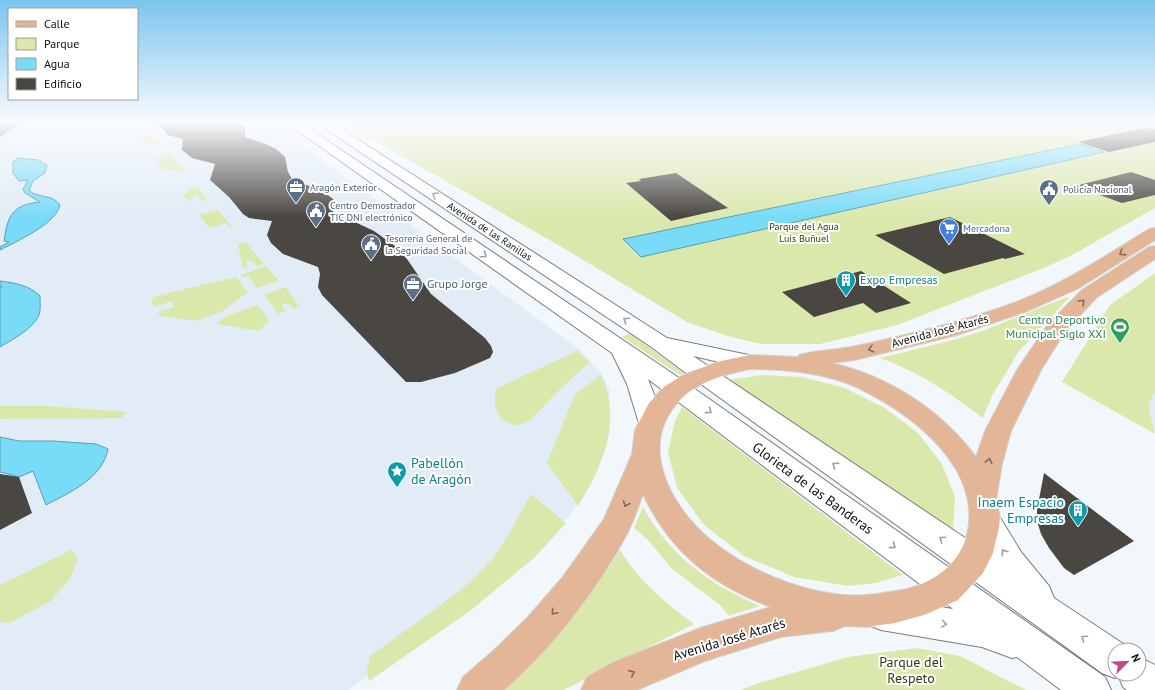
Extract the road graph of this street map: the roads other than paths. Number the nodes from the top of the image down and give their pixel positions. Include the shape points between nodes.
1 (337, 153) edge
2 (370, 153) edge
3 (1155, 233) edge
4 (1155, 251) edge
5 (658, 341) junction
6 (621, 349) junction
7 (750, 362) junction
8 (777, 362) junction
9 (702, 374) junction
10 (677, 388) junction
11 (651, 420) junction
12 (646, 455) junction
13 (984, 510) junction
14 (974, 561) junction
15 (950, 587) junction
16 (864, 611) junction
17 (1053, 617) junction
18 (1038, 651) junction
19 (1107, 654) edge
20 (476, 690) edge
21 (600, 690) edge
22 (1092, 690) edge

1 -> 6 main road, Avenida de las Ranillas
5 -> 2 main road, Avenida de las Ranillas
3 -> 8 main road, Avenida José Atarés via 1072,284 1005,312 950,330 855,353
13 -> 4 main road via 988,464 998,431 1029,370 1056,329 1089,294
5 - 7 main road, Avenida de las Ranillas
5 - 9 main road, Avenida de las Ranillas
6 - 10 main road, Avenida de las Ranillas
6 - 11 main road, Avenida de las Ranillas via 639,384
7 - 8 main road
7 - 9 main road via 725,366
8 - 13 main road via 837,372 897,398 924,417 948,439 962,457 974,480
9 - 10 main road
14 -> 9 main road
10 - 11 main road via 663,401
10 -> 15 main road, Glorieta de las Banderas
11 - 12 main road
12 - 16 main road via 648,472 656,495 674,523 706,554 735,575 775,594 820,607
12 -> 20 main road via 616,526 574,589 539,630
13 - 14 main road via 981,541
17 -> 13 main road via 1010,562
14 - 15 main road
14 - 17 main road
15 - 16 main road via 912,604
15 - 18 main road, Glorieta de las Banderas
16 -> 18 main road via 982,630
21 -> 16 main road, Avenida José Atarés via 627,675 703,644 781,621
19 -> 17 main road
18 - 22 main road, Glorieta de las Banderas

